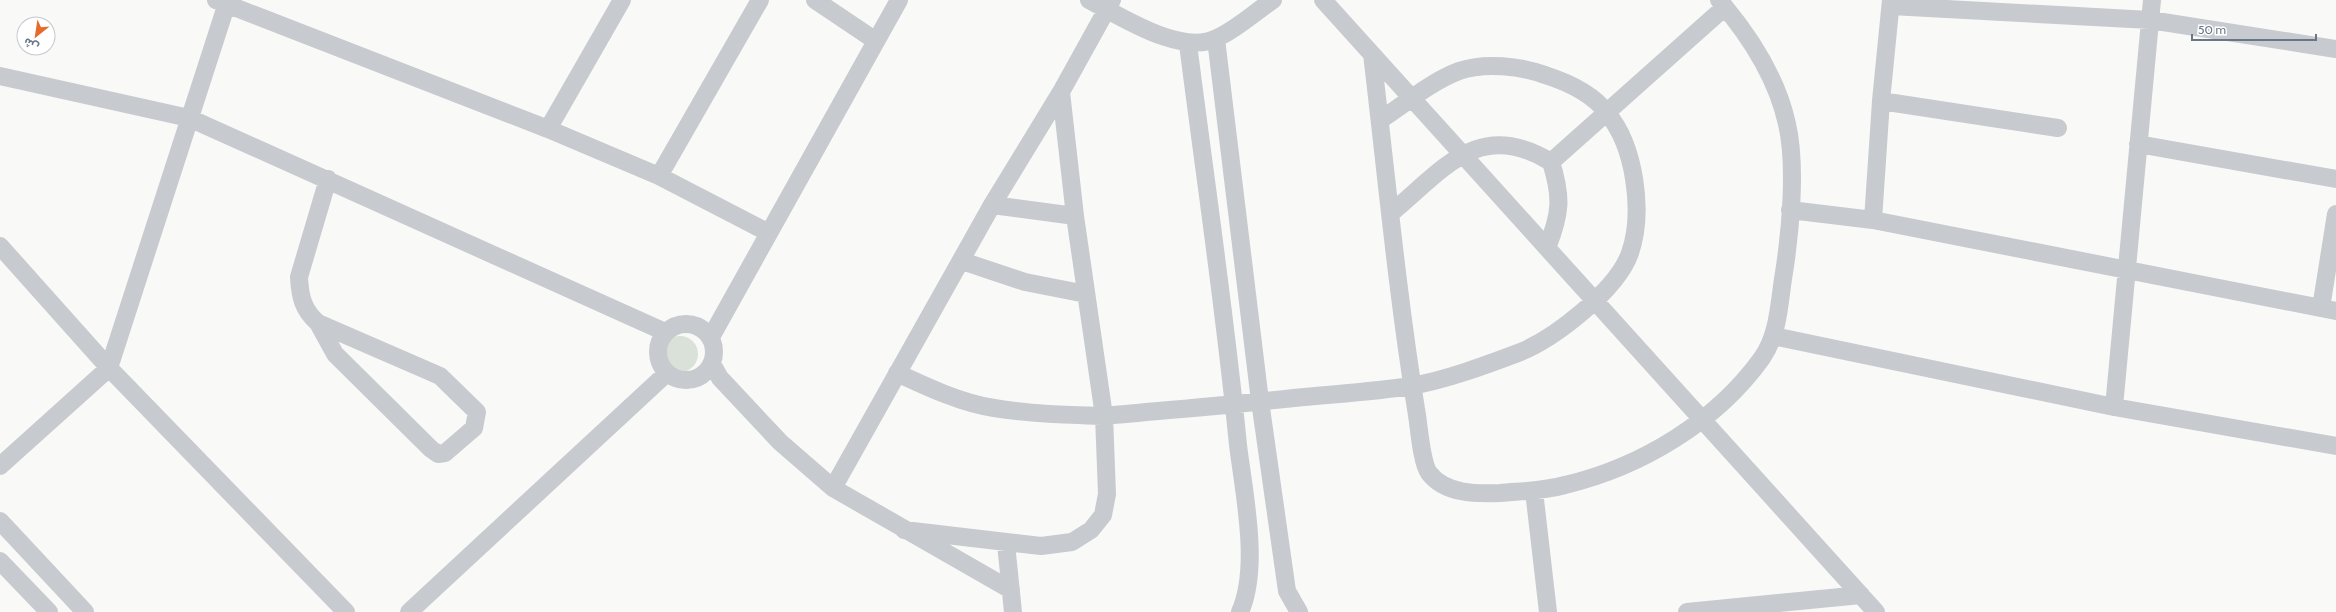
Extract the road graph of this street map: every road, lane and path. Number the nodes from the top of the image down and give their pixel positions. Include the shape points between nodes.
1 (622, 0) edge
2 (760, 0) edge
3 (815, 0) edge
4 (899, 0) edge
5 (1089, 0) edge
6 (1273, 0) edge
7 (1323, 0) edge
8 (2152, 0) edge
9 (224, 1) edge
10 (1891, 3) edge
11 (1109, 4) edge
12 (1722, 4) edge
13 (2150, 20) junction
14 (1216, 39) junction
15 (876, 41) junction
16 (1188, 44) junction
17 (2336, 49) edge
18 (1372, 54) junction
19 (0, 76) edge
20 (1061, 92) junction
21 (1412, 99) junction
22 (1881, 101) junction
23 (1607, 112) junction
24 (189, 118) junction
25 (1380, 120) junction
26 (2058, 128) dead end
27 (548, 129) junction
28 (2138, 144) junction
29 (1462, 154) junction
30 (1551, 162) junction
31 (659, 176) junction
32 (328, 179) junction
33 (2336, 179) edge
34 (992, 205) junction
35 (1790, 210) junction
36 (1391, 213) junction
37 (2336, 214) edge
38 (1075, 216) junction
39 (1873, 220) junction
40 (769, 233) junction
41 (0, 246) edge
42 (1547, 248) junction
43 (962, 261) junction
44 (2126, 270) junction
45 (1086, 294) junction
46 (1595, 301) junction
47 (2328, 309) edge
48 (318, 323) junction
49 (665, 332) junction
50 (1773, 336) junction
51 (710, 338) junction
52 (712, 364) junction
53 (109, 368) junction
54 (667, 373) junction
55 (897, 373) junction
56 (1413, 386) junction
57 (1260, 402) junction
58 (1234, 404) junction
59 (2114, 407) junction
60 (1104, 416) junction
61 (1703, 420) junction
62 (2336, 446) edge
63 (0, 466) edge
64 (833, 488) junction
65 (1534, 490) junction
66 (0, 521) edge
67 (904, 530) junction
68 (1006, 544) junction
69 (0, 561) edge
70 (1011, 590) junction
71 (1861, 595) junction
72 (49, 612) edge
73 (85, 612) edge
74 (346, 612) edge
75 (409, 612) edge
76 (1013, 612) edge
77 (1240, 612) edge
78 (1299, 612) edge
79 (1548, 612) edge
80 (1687, 612) edge
81 (1876, 612) edge

1 - 27 street
2 - 31 street
3 - 15 street
4 - 15 street
5 - 11 street
6 - 14 street
7 - 18 street
8 - 13 street
9 - 24 street
9 - 27 street
10 - 13 street
10 - 22 street
11 - 16 street via 1152,32
11 - 20 street
12 - 23 street
12 - 35 street via 1761,59 1776,88 1791,149
13 - 17 street
13 - 28 street
14 - 16 street
14 - 57 street
15 - 40 street
16 - 58 street
18 - 21 street
18 - 25 street
19 - 24 street
20 - 34 street
20 - 38 street
21 - 23 street via 1436,82 1461,70 1507,66 1525,68 1564,81
21 - 25 street
21 - 29 street
22 - 26 street
22 - 39 street
23 - 30 street
23 - 46 street via 1619,133 1632,170 1636,191 1636,214 1630,253 1611,283
24 - 32 street
24 - 53 street
25 - 36 street
27 - 31 street
28 - 33 street
28 - 44 street
29 - 30 street via 1489,144 1502,144 1532,151
29 - 36 street
29 - 42 street
30 - 42 street via 1560,197 1556,226
31 - 40 street
32 - 48 street via 299,277 303,305
32 - 49 street
34 - 38 street
34 - 43 street
35 - 39 street
35 - 50 street via 1785,269
36 - 56 street
37 - 47 street
38 - 45 street
39 - 44 street
40 - 51 street
41 - 53 street
42 - 46 street
43 - 45 street via 1025,282
43 - 55 street
44 - 47 street
44 - 59 street
45 - 60 street
46 - 56 street via 1553,332 1518,353
46 - 61 street
48 - 48 street via 335,354 438,454 445,453 474,428 477,412 440,376
49 - 51 street via 680,324 689,324 698,326
49 - 54 street via 657,348 658,357
50 - 59 street
50 - 61 street via 1761,360
51 - 52 street via 714,351
52 - 54 street via 706,373 697,379 681,380
52 - 64 street via 720,378 780,442
53 - 63 street
53 - 74 street
54 - 75 street
55 - 60 street via 932,390 993,408
55 - 64 street
56 - 57 street
56 - 65 street via 1426,470 1436,480 1446,487 1463,492
57 - 58 street
57 - 78 street via 1287,590
58 - 60 street
58 - 77 street via 1250,560 1248,587
59 - 62 street
60 - 68 street via 1107,494 1103,515 1091,530 1072,542 1041,546
61 - 65 street via 1631,463 1584,480
61 - 71 street
64 - 67 street
65 - 79 street
66 - 73 street
67 - 68 street
67 - 70 street
68 - 70 street
69 - 72 street
70 - 76 street
71 - 80 street
71 - 81 street

